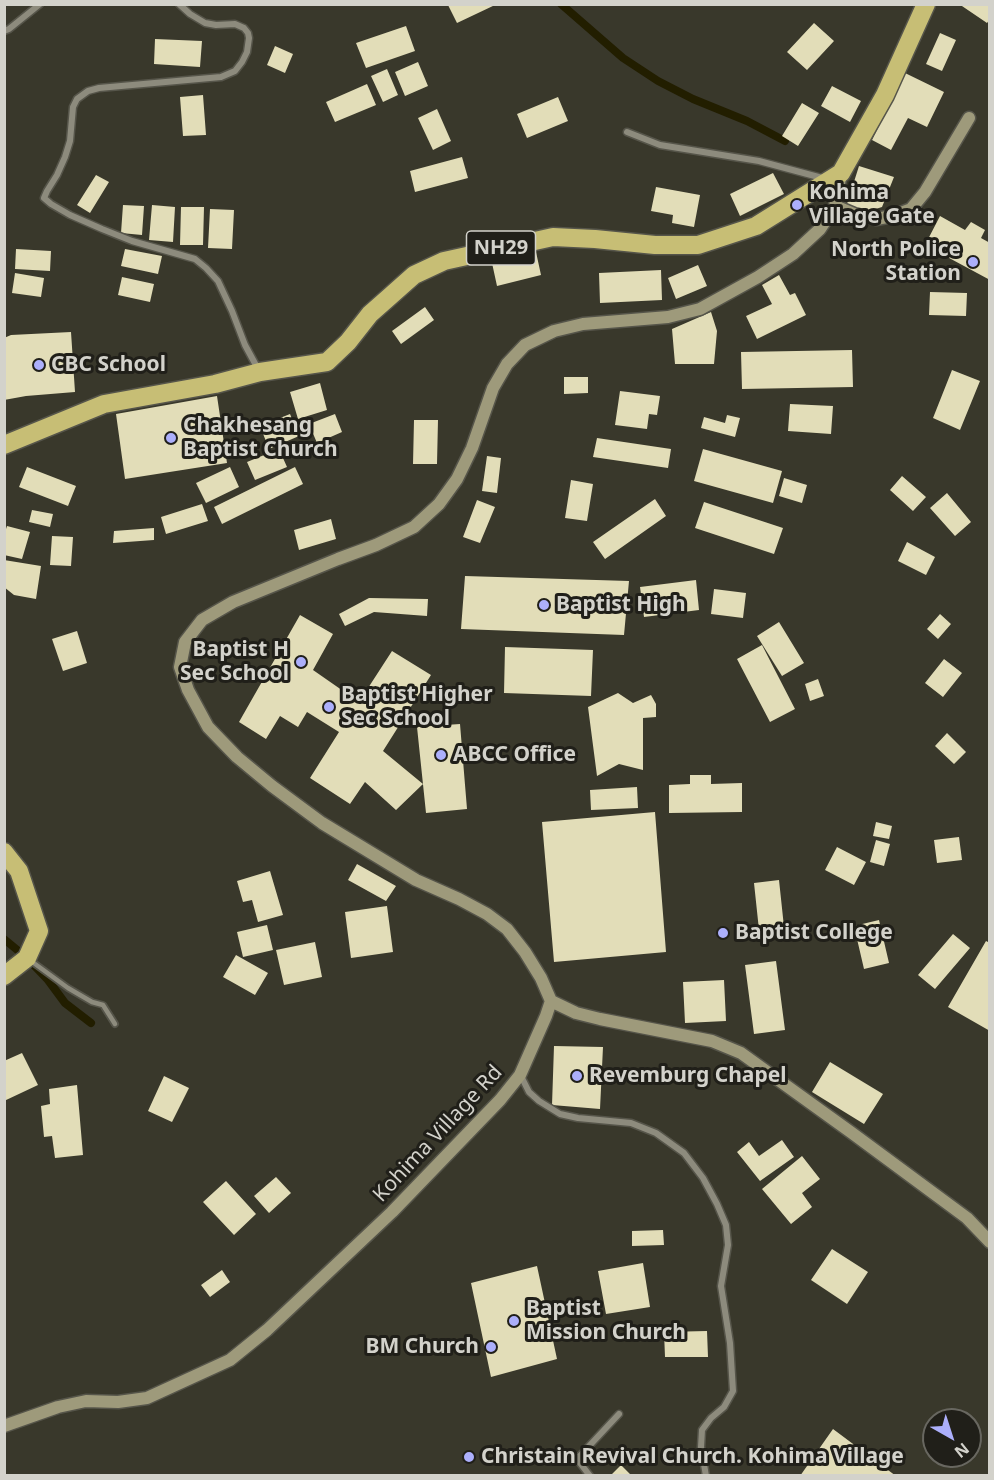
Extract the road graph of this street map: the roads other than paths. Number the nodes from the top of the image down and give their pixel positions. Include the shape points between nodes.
1 (40, 4) edge
2 (179, 4) edge
3 (926, 4) edge
4 (4, 31) edge
5 (969, 118) dead end
6 (627, 132) dead end
7 (836, 176) junction
8 (835, 206) junction
9 (260, 372) junction
10 (4, 445) edge
11 (4, 852) edge
12 (27, 958) junction
13 (4, 976) edge
14 (551, 1001) junction
15 (115, 1024) dead end
16 (520, 1075) junction
17 (990, 1242) edge
18 (619, 1414) dead end
19 (4, 1426) edge
20 (590, 1476) edge
21 (706, 1476) edge

1 - 4 street
2 - 9 street via 205,23 244,28 249,38 242,62 222,77 88,91 77,99 65,157 44,198 102,229 195,259 218,281
3 - 7 highway, NH29 via 885,95
5 - 8 main road via 911,209 876,219
6 - 7 street via 660,145
7 - 8 main road
7 - 9 highway, NH29 via 756,226 698,245 553,237 444,261 414,275 370,314 327,362
8 - 14 main road via 820,229 792,254 700,309 584,324 554,331 525,345 507,364 493,388 457,479 439,504 414,527 233,602 202,620 185,642 180,668 188,690 208,727 237,757 331,828 507,929 536,969
9 - 10 highway, NH29 via 104,404
11 - 12 highway via 19,871 39,931
12 - 13 highway
12 - 15 lane via 68,988 103,1005
14 - 16 main road, Kohima Village Rd
14 - 17 main road via 576,1013 712,1041 741,1053 967,1218
16 - 19 main road, Kohima Village Rd via 392,1212 230,1360 147,1398 86,1401
16 - 21 street via 529,1092 560,1114 631,1123 656,1133 684,1153 717,1204 726,1225 728,1245 721,1286 733,1391 702,1430
18 - 20 street via 577,1459

